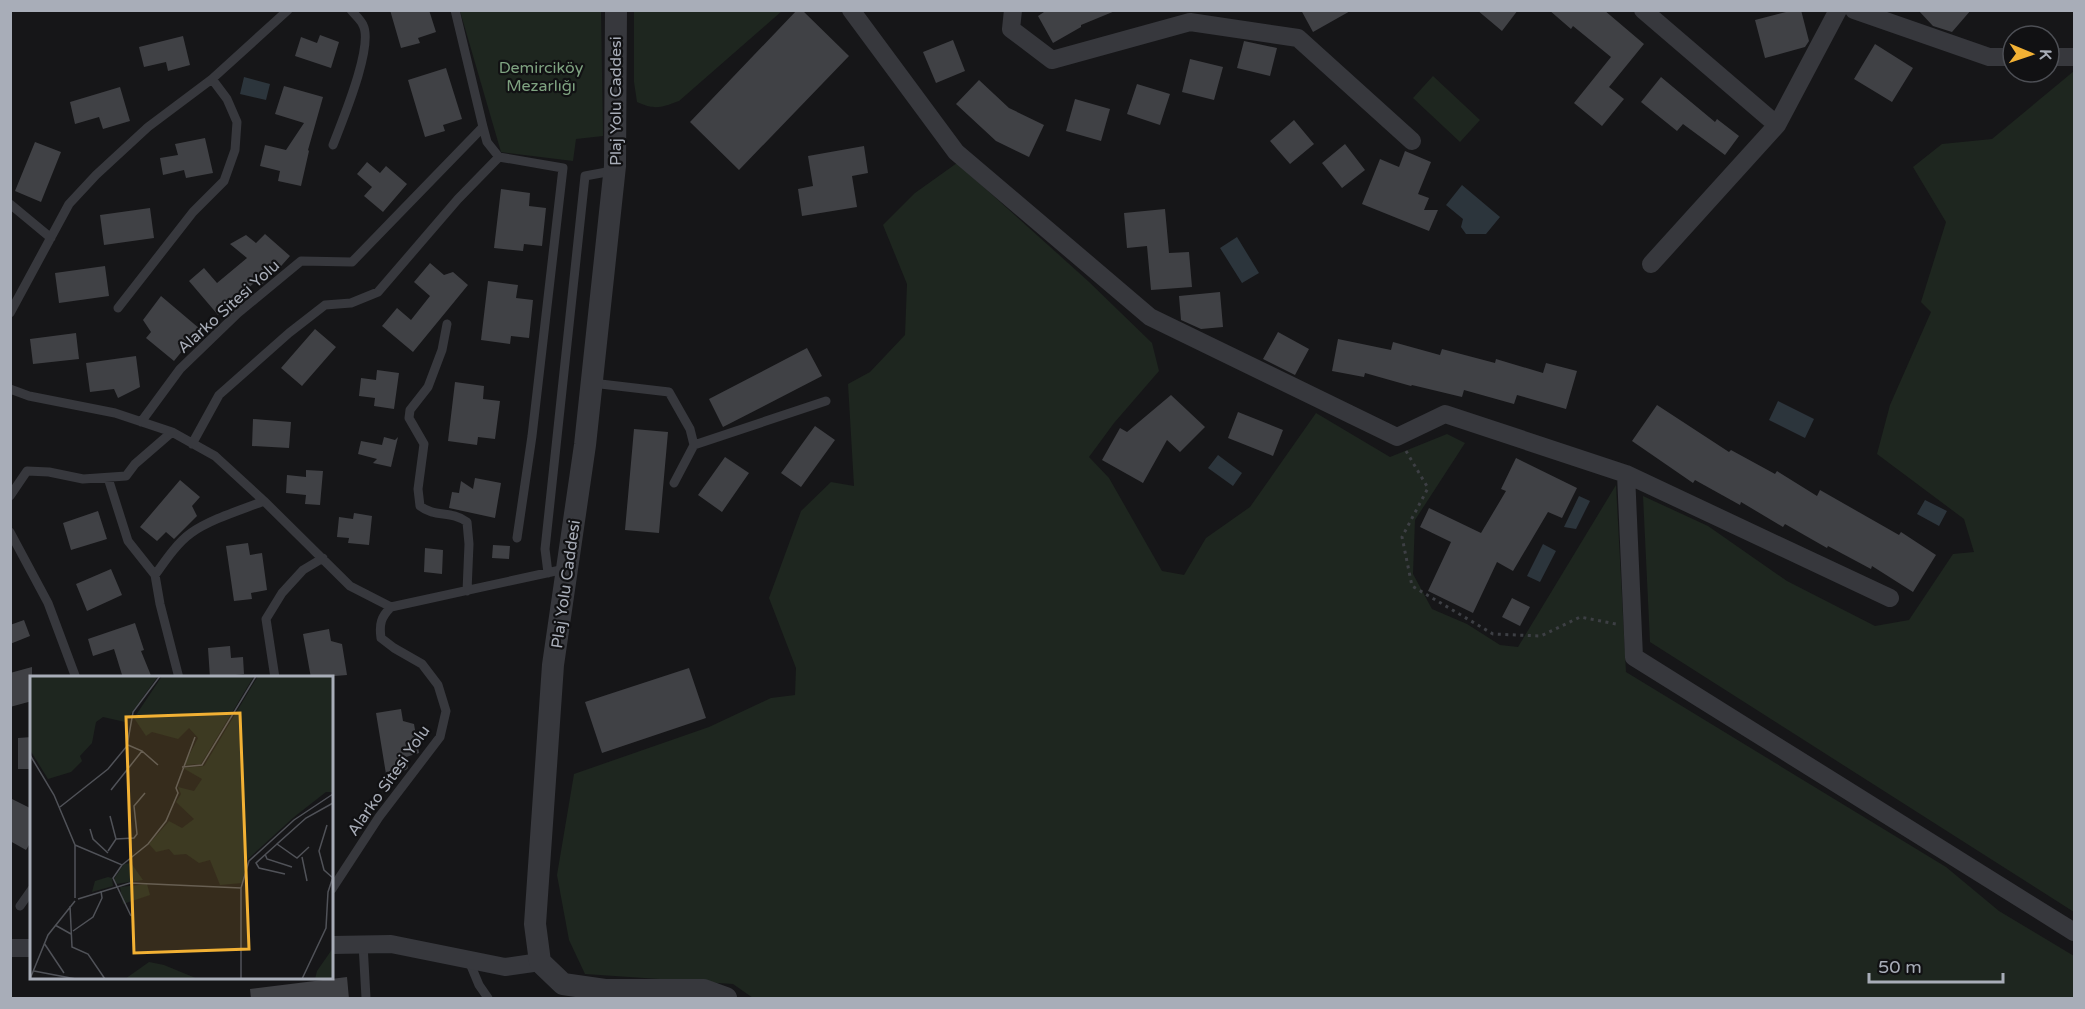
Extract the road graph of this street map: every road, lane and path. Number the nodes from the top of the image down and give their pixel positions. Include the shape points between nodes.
1 (288, 10) edge
2 (351, 10) edge
3 (455, 10) edge
4 (616, 10) edge
5 (851, 10) edge
6 (1013, 10) edge
7 (1643, 10) edge
8 (1838, 10) edge
9 (1854, 10) edge
10 (2001, 57) edge
11 (212, 79) junction
12 (1777, 125) junction
13 (483, 127) junction
14 (1412, 141) dead end
15 (333, 145) dead end
16 (499, 157) junction
17 (615, 171) junction
18 (10, 204) edge
19 (51, 238) junction
20 (1651, 264) dead end
21 (118, 308) dead end
22 (10, 313) edge
23 (447, 324) dead end
24 (592, 383) junction
25 (10, 389) edge
26 (826, 401) dead end
27 (141, 422) junction
28 (172, 432) junction
29 (1397, 436) junction
30 (192, 444) junction
31 (694, 446) junction
32 (1626, 474) junction
33 (108, 478) junction
34 (674, 483) dead end
35 (10, 496) edge
36 (264, 501) junction
37 (10, 532) edge
38 (517, 538) dead end
39 (323, 558) junction
40 (557, 571) junction
41 (155, 575) junction
42 (467, 591) junction
43 (1890, 598) dead end
44 (391, 607) junction
45 (1633, 627) junction
46 (75, 676) edge
47 (178, 676) edge
48 (275, 676) edge
49 (333, 887) edge
50 (30, 892) edge
51 (20, 906) dead end
52 (2074, 932) edge
53 (363, 944) junction
54 (333, 945) edge
55 (10, 948) edge
56 (30, 948) edge
57 (469, 961) junction
58 (540, 963) junction
59 (366, 999) edge
60 (488, 999) edge
61 (726, 999) edge

1 - 11 lane
2 - 15 lane via 364,25 366,43
3 - 13 lane
4 - 17 street, Plaj Yolu Caddesi
5 - 29 street via 956,152 1150,317
6 - 14 street via 1011,29 1052,60 1190,22 1298,38
7 - 12 street
8 - 12 street
9 - 10 street via 1989,57
11 - 19 lane via 148,127 96,175 69,204
11 - 21 lane via 237,122 235,150 224,181 193,212
12 - 20 street
13 - 16 lane via 487,142
13 - 27 lane, Alarko Sitesi Yolu via 352,262 302,261 238,313 180,369
16 - 30 lane via 378,292 351,303 325,305 219,395
16 - 38 lane via 563,168
17 - 24 street, Plaj Yolu Caddesi
17 - 40 lane via 585,176 545,549
18 - 19 lane
19 - 22 lane
23 - 42 lane via 428,387 410,410 409,418 424,444 418,489 420,506 428,512 457,515 467,522
24 - 31 lane via 669,392 690,429
24 - 40 street, Plaj Yolu Caddesi via 585,445
25 - 27 lane
26 - 31 lane
27 - 28 lane
28 - 30 lane
28 - 33 lane via 126,476
29 - 32 street via 1445,414
29 - 45 path via 1428,488 1402,537 1412,586 1493,634 1541,636 1580,617
30 - 36 lane via 215,456
31 - 34 lane
32 - 43 street
32 - 45 street
33 - 35 lane via 83,479 27,471
33 - 41 lane via 128,541
36 - 39 lane
36 - 41 lane via 191,533
37 - 46 lane via 48,603
39 - 44 lane via 350,586
39 - 48 lane via 303,570 266,619
40 - 42 lane
40 - 58 street, Plaj Yolu Caddesi via 535,924
41 - 47 lane
42 - 44 lane
44 - 49 lane, Alarko Sitesi Yolu via 380,625 381,638 422,664 438,685 447,711 441,737 379,817
45 - 52 street via 1634,657
50 - 51 lane
53 - 54 street
53 - 57 street via 391,944
53 - 59 lane
55 - 56 street
57 - 58 street via 505,967
57 - 60 lane
58 - 61 street via 563,984 605,990 704,990

